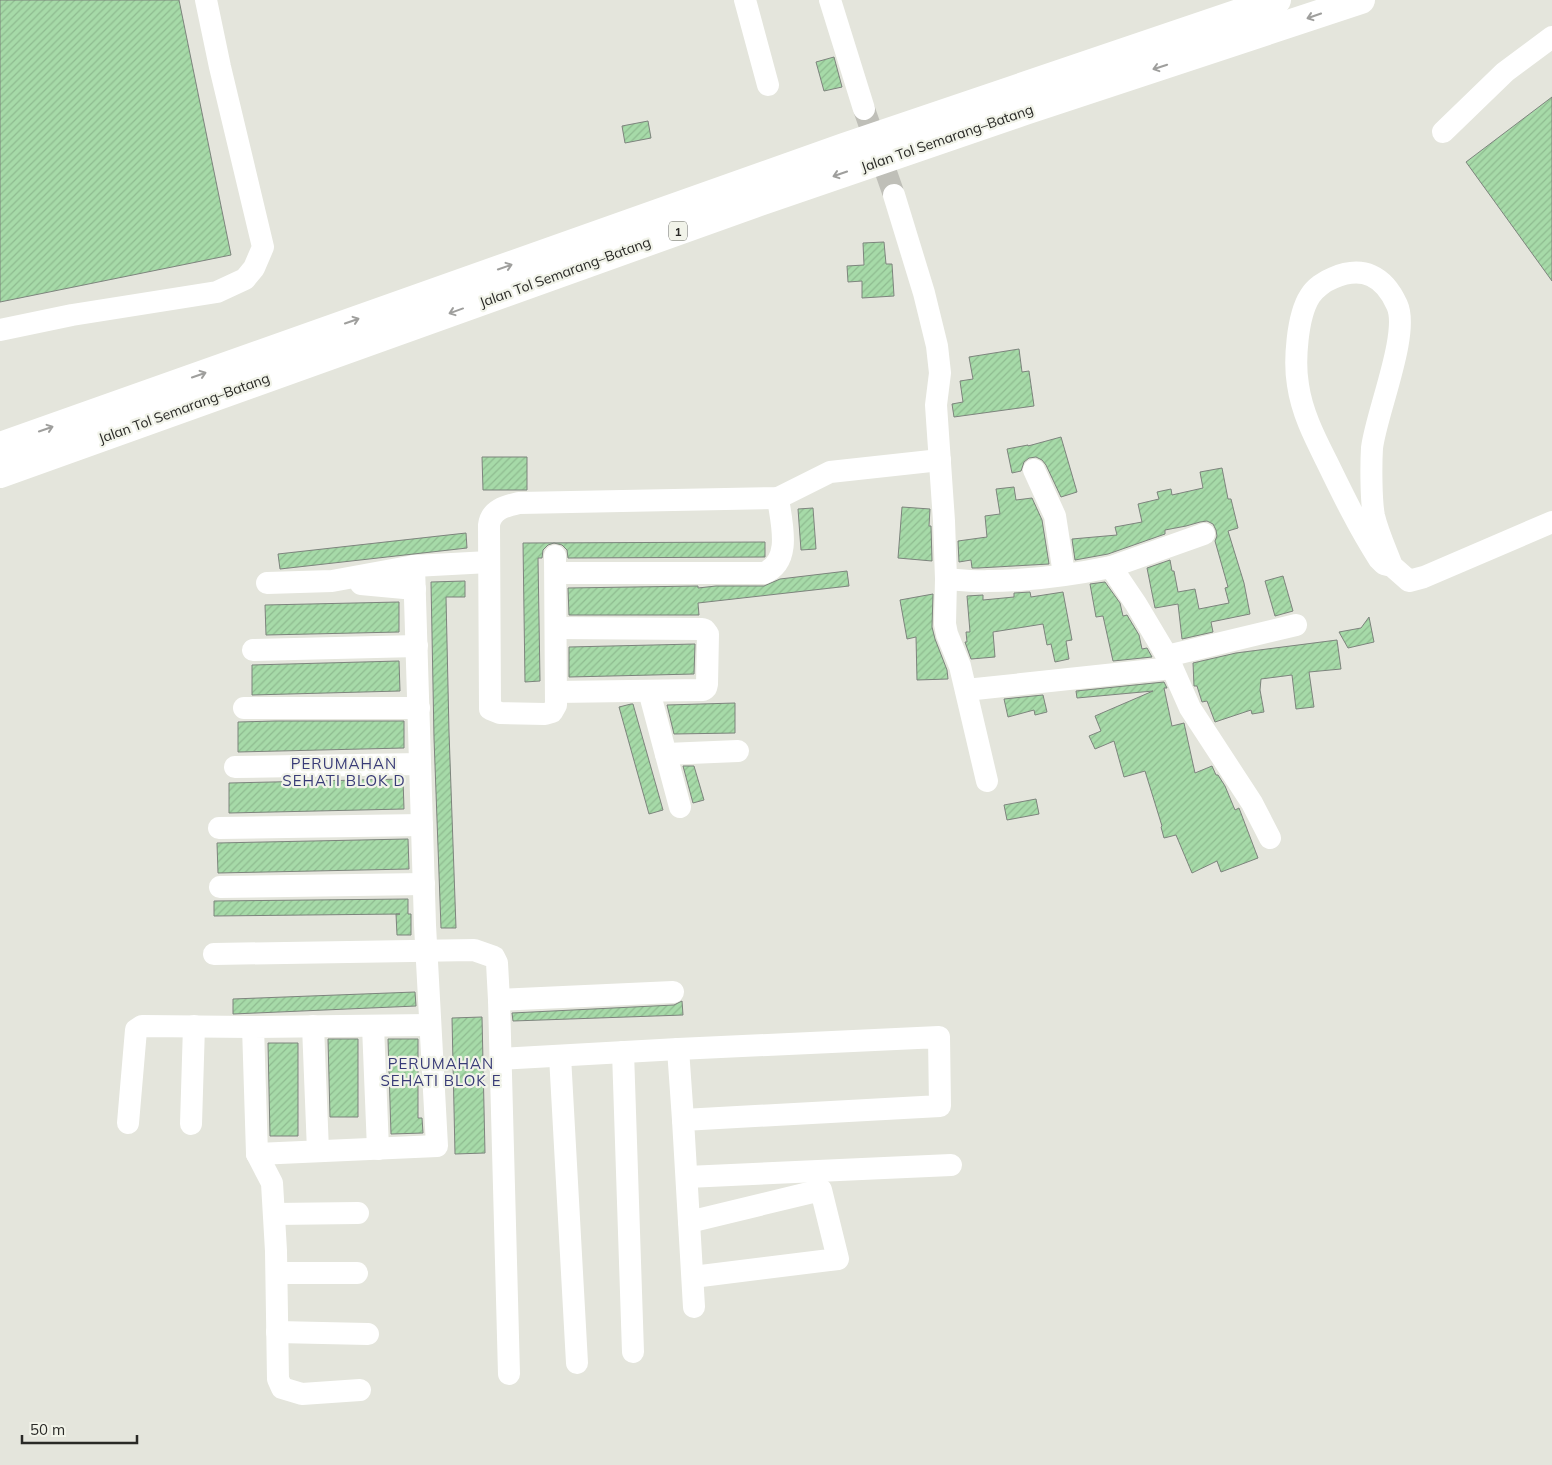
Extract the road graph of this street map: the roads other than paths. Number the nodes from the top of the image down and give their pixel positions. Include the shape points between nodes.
1 (206, 0) edge
2 (745, 0) edge
3 (830, 0) edge
4 (1277, 0) edge
5 (1361, 0) edge
6 (1552, 37) edge
7 (768, 85) dead end
8 (864, 109) tunnel mouth
9 (1443, 132) dead end
10 (894, 195) tunnel mouth
11 (0, 330) edge
12 (0, 446) edge
13 (940, 460) junction
14 (1034, 470) dead end
15 (0, 474) edge
16 (778, 498) junction
17 (1552, 522) edge
18 (1204, 534) dead end
19 (489, 562) junction
20 (414, 566) junction
21 (1392, 566) junction
22 (1111, 567) junction
23 (1064, 574) junction
24 (946, 579) junction
25 (332, 581) junction
26 (267, 583) dead end
27 (415, 589) junction
28 (1296, 626) dead end
29 (556, 628) junction
30 (417, 646) junction
31 (253, 650) dead end
32 (1169, 662) junction
33 (649, 690) junction
34 (966, 690) junction
35 (556, 692) junction
36 (244, 708) dead end
37 (419, 708) junction
38 (738, 751) dead end
39 (666, 754) junction
40 (420, 764) junction
41 (235, 767) dead end
42 (987, 781) dead end
43 (680, 806) dead end
44 (422, 825) junction
45 (219, 828) dead end
46 (1270, 838) dead end
47 (424, 884) junction
48 (220, 887) dead end
49 (426, 951) junction
50 (214, 954) dead end
51 (673, 992) dead end
52 (499, 1000) junction
53 (430, 1025) junction
54 (194, 1026) junction
55 (313, 1026) junction
56 (373, 1026) junction
57 (254, 1027) junction
58 (678, 1049) junction
59 (623, 1052) junction
60 (560, 1056) junction
61 (501, 1059) junction
62 (683, 1120) junction
63 (128, 1123) dead end
64 (191, 1124) dead end
65 (378, 1149) junction
66 (318, 1151) junction
67 (257, 1154) junction
68 (951, 1165) dead end
69 (687, 1177) junction
70 (819, 1181) junction
71 (358, 1213) dead end
72 (274, 1214) junction
73 (689, 1222) junction
74 (277, 1273) junction
75 (356, 1274) dead end
76 (693, 1277) junction
77 (694, 1307) dead end
78 (277, 1332) junction
79 (368, 1334) dead end
80 (633, 1352) dead end
81 (577, 1363) dead end
82 (509, 1374) dead end
83 (360, 1390) dead end

1 - 11 street via 263,247 254,268 245,279 217,292
2 - 7 street
3 - 8 street
12 -> 4 highway, Jalan Tol Semarang–Batang / 1 via 844,147
5 -> 15 highway, Jalan Tol Semarang–Batang / 1 via 754,204
6 - 9 street via 1505,72
10 - 13 street via 937,346 940,373 936,405
13 - 16 street via 830,472
13 - 24 street
14 - 23 street via 1055,516
16 - 19 street via 512,505 499,509 490,519
16 - 29 street via 783,550 778,564 764,572 556,564
17 - 21 street via 1424,577 1409,581
18 - 22 street
19 - 20 street
19 - 35 street via 490,709 546,714 552,712 556,705
20 - 25 street
20 - 27 street
21 - 21 street via 1378,559 1346,503 1304,412 1298,384 1297,350 1302,317 1310,296 1326,280 1344,273 1362,272 1376,278 1398,305 1401,317 1395,358 1372,448 1374,518
22 - 23 street
22 - 32 street
23 - 24 street via 989,582
24 - 34 street via 946,629
25 - 26 street
25 - 27 street
27 - 30 street
28 - 32 street
29 - 33 street via 705,630 708,634 706,688
29 - 35 street
30 - 31 street
30 - 37 street
32 - 34 street
32 - 46 street via 1190,708 1252,803
33 - 35 street
33 - 39 street
34 - 42 street
36 - 37 street
37 - 40 street
38 - 39 street
39 - 43 street
40 - 41 street
40 - 44 street
44 - 45 street
44 - 47 street
47 - 48 street
47 - 49 street
49 - 50 street
49 - 52 street via 474,950 494,957
49 - 53 street
51 - 52 street
52 - 61 street
53 - 56 street
53 - 65 street via 437,1146
54 - 57 street
54 - 63 street via 137,1028
54 - 64 street
55 - 56 street
55 - 57 street
55 - 66 street
56 - 65 street
57 - 67 street
58 - 59 street
58 - 62 street
58 - 62 street via 939,1037 940,1106
59 - 60 street
59 - 80 street
60 - 61 street
60 - 81 street
61 - 82 street
62 - 69 street
65 - 66 street
66 - 67 street
67 - 72 street via 272,1183
68 - 70 street
69 - 70 street
69 - 73 street
70 - 73 street
70 - 76 street via 838,1259
71 - 72 street
72 - 74 street
73 - 76 street
74 - 75 street
74 - 78 street
76 - 77 street
78 - 79 street
78 - 83 street via 278,1379 282,1388 302,1394

